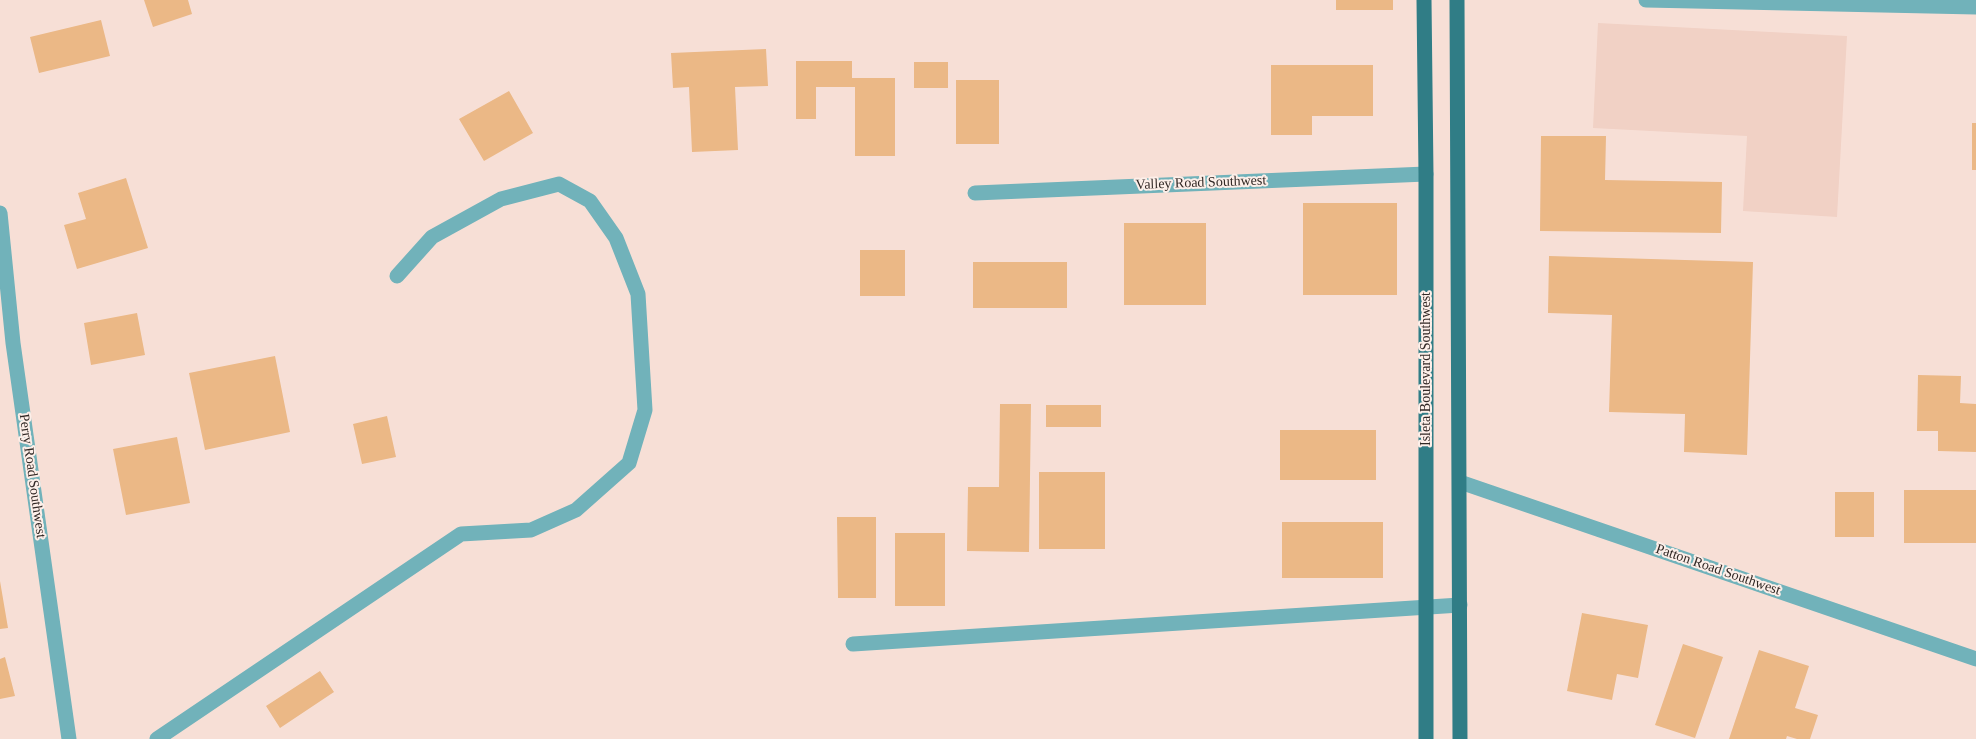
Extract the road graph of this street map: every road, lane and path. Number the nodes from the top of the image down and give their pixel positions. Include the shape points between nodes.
1 (1424, 0) edge
2 (1457, 0) edge
3 (1646, 0) edge
4 (1976, 8) edge
5 (1426, 174) junction
6 (975, 193) dead end
7 (0, 213) edge
8 (398, 276) dead end
9 (1460, 482) junction
10 (1460, 605) junction
11 (1426, 607) junction
12 (853, 644) dead end
13 (1976, 659) edge
14 (69, 739) edge
15 (157, 739) edge
16 (1426, 739) edge
17 (1460, 739) edge

1 - 5 main road, Isleta Boulevard Southwest
2 - 9 main road
3 - 4 street
5 - 6 street, Valley Road Southwest
5 - 11 main road, Isleta Boulevard Southwest
7 - 14 street, Perry Road Southwest via 13,343
8 - 15 street via 432,237 501,199 559,184 590,201 616,238 638,294 645,410 629,463 576,510 531,530 461,534
9 - 10 main road
9 - 13 street, Patton Road Southwest
10 - 11 street
10 - 17 main road
11 - 12 street
11 - 16 main road, Isleta Boulevard Southwest

